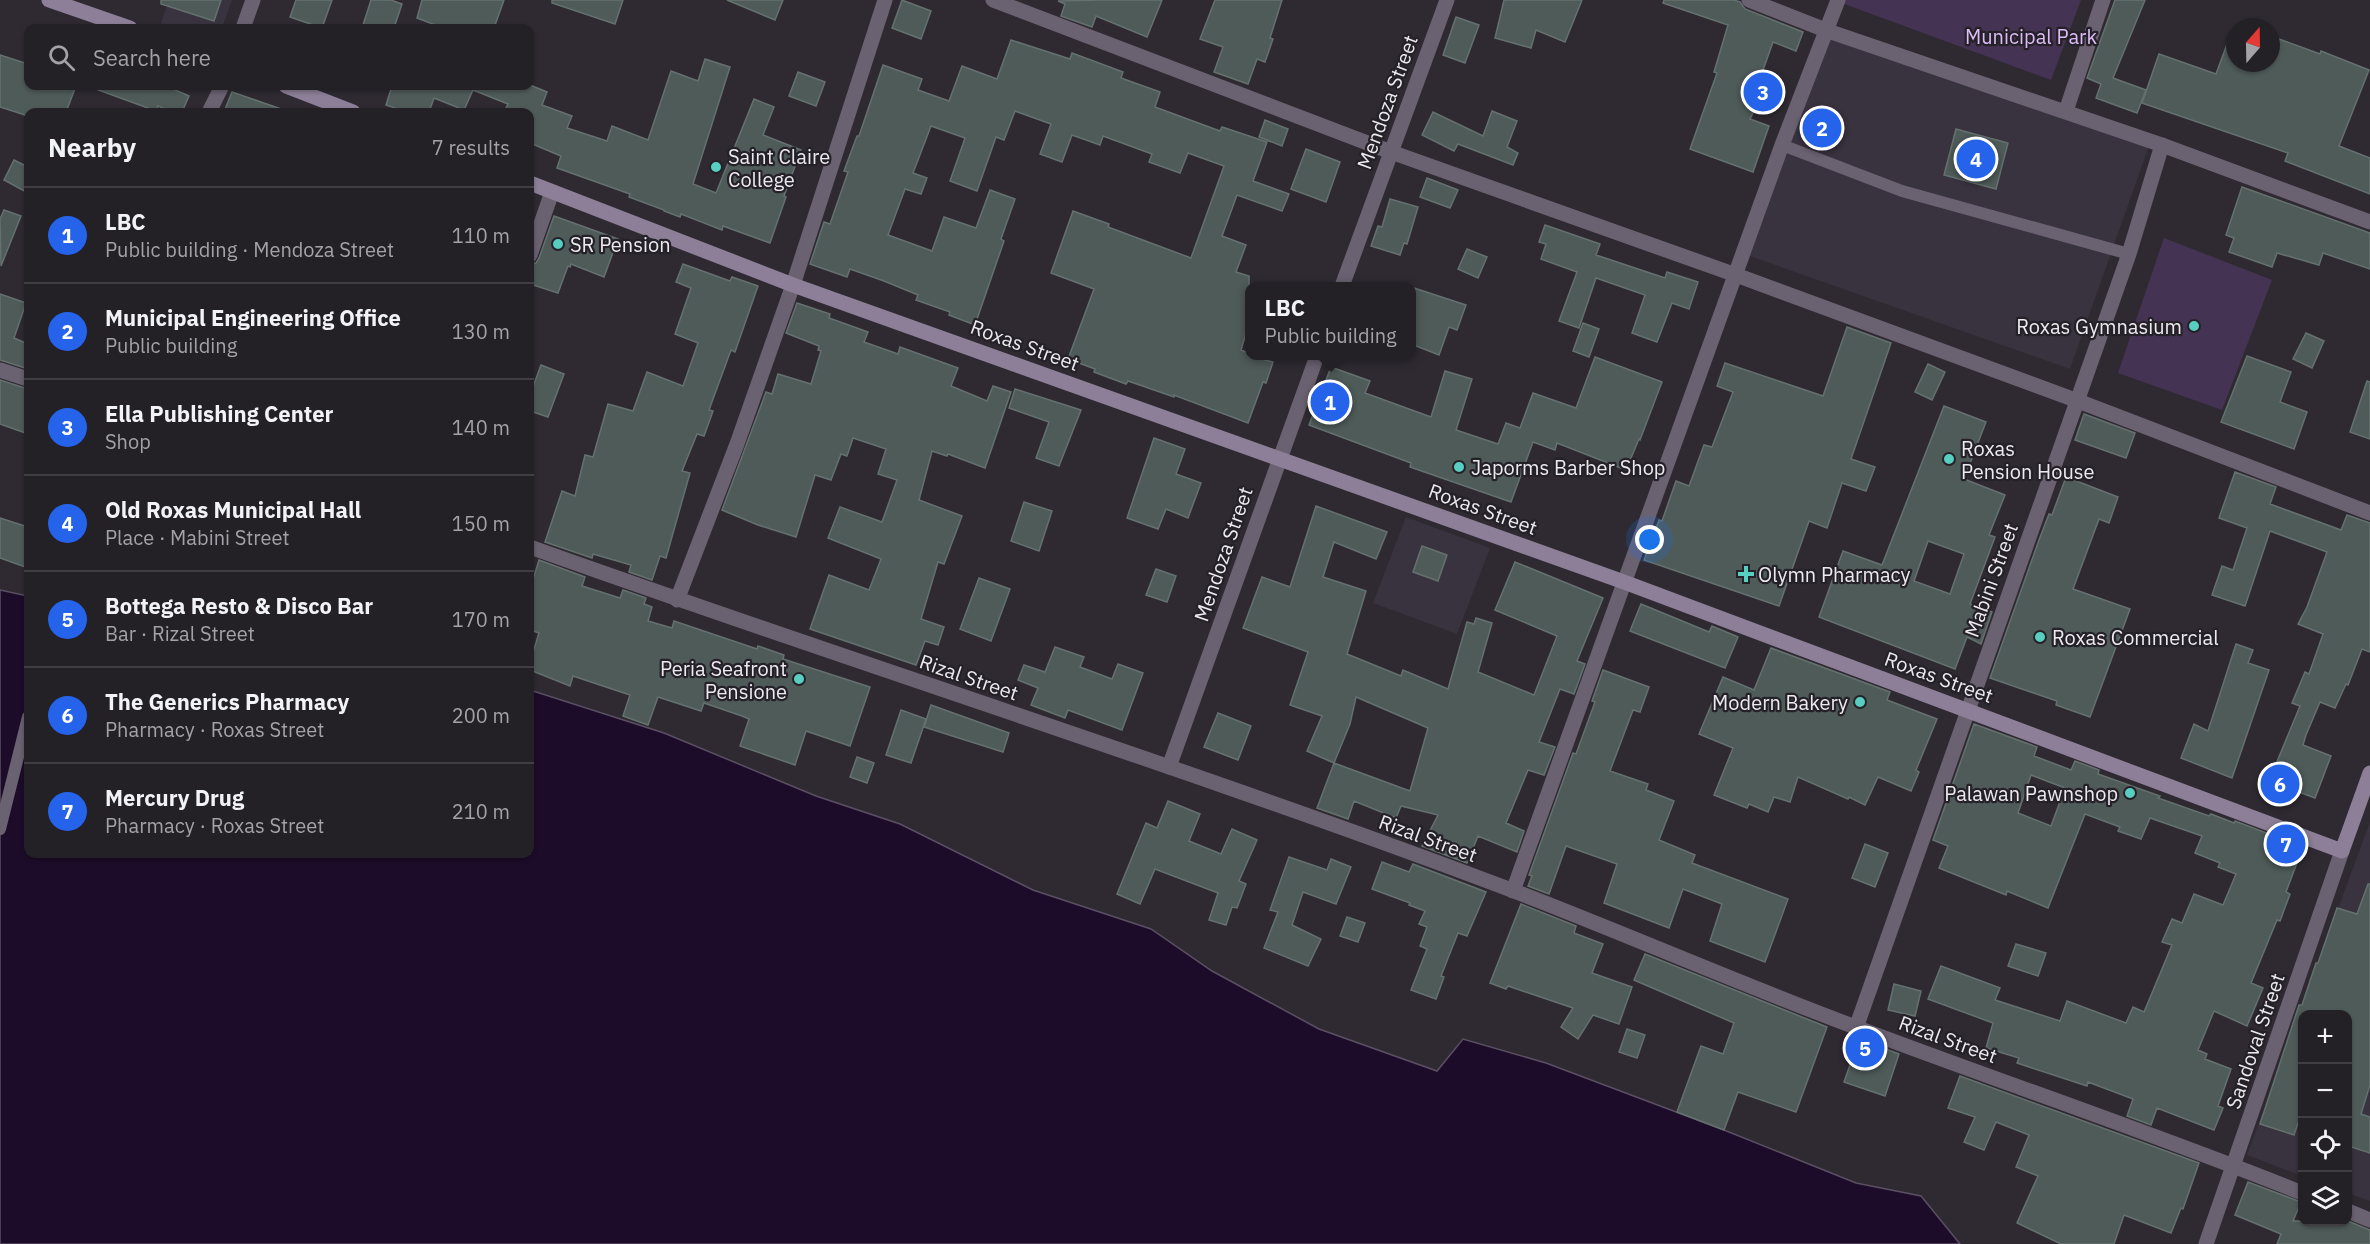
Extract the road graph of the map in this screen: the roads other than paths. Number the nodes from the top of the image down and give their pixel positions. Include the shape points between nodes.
1 (49, 0) edge
2 (253, 0) edge
3 (885, 0) edge
4 (993, 0) edge
5 (1447, 0) edge
6 (1749, 0) edge
7 (1838, 0) edge
8 (2103, 0) edge
9 (118, 24) edge
10 (244, 24) edge
11 (1827, 31) junction
12 (220, 90) edge
13 (296, 90) edge
14 (211, 108) edge
15 (343, 108) edge
16 (2066, 111) junction
17 (1782, 145) junction
18 (2162, 145) junction
19 (1391, 153) junction
20 (534, 185) edge
21 (552, 192) junction
22 (2370, 222) edge
23 (534, 244) edge
24 (2129, 254) junction
25 (1736, 275) junction
26 (1343, 282) edge
27 (793, 285) junction
28 (1316, 360) edge
29 (0, 370) edge
30 (24, 378) edge
31 (2078, 401) junction
32 (1279, 458) junction
33 (2370, 513) edge
34 (534, 548) edge
35 (1624, 582) junction
36 (677, 600) junction
37 (1968, 709) junction
38 (24, 733) edge
39 (1169, 767) junction
40 (2370, 773) edge
41 (0, 829) edge
42 (2342, 851) junction
43 (1513, 891) junction
44 (1856, 1028) junction
45 (2234, 1165) junction
46 (2298, 1190) edge
47 (2352, 1213) edge
48 (2370, 1220) edge
49 (2206, 1244) edge

1 - 9 main road
2 - 10 street
3 - 27 street
4 - 19 street
5 - 19 street, Mendoza Street
6 - 11 street
7 - 11 street
8 - 16 street
11 - 16 street
11 - 17 street
12 - 14 street
13 - 15 main road
16 - 18 street
17 - 24 lane via 1902,191
17 - 25 street
18 - 22 street
18 - 24 street, Mabini Street
19 - 25 street
19 - 26 street, Mendoza Street
20 - 21 main road, Roxas Street
21 - 23 street
21 - 27 main road, Roxas Street
24 - 31 street, Mabini Street
25 - 31 street
25 - 35 street
27 - 32 main road, Roxas Street
27 - 36 street
28 - 32 street, Mendoza Street
29 - 30 street
31 - 33 street
31 - 37 street, Mabini Street
32 - 35 main road, Roxas Street
32 - 39 street, Mendoza Street
34 - 36 street, Rizal Street
35 - 37 main road, Roxas Street
35 - 43 street
36 - 39 street, Rizal Street
37 - 42 main road, Roxas Street
37 - 44 street, Mabini Street
38 - 41 lane
39 - 43 street, Rizal Street
40 - 42 main road
42 - 45 street, Sandoval Street
43 - 44 street, Rizal Street
44 - 45 street, Rizal Street
45 - 46 street, Rizal Street
45 - 49 street, Sandoval Street
47 - 48 street

